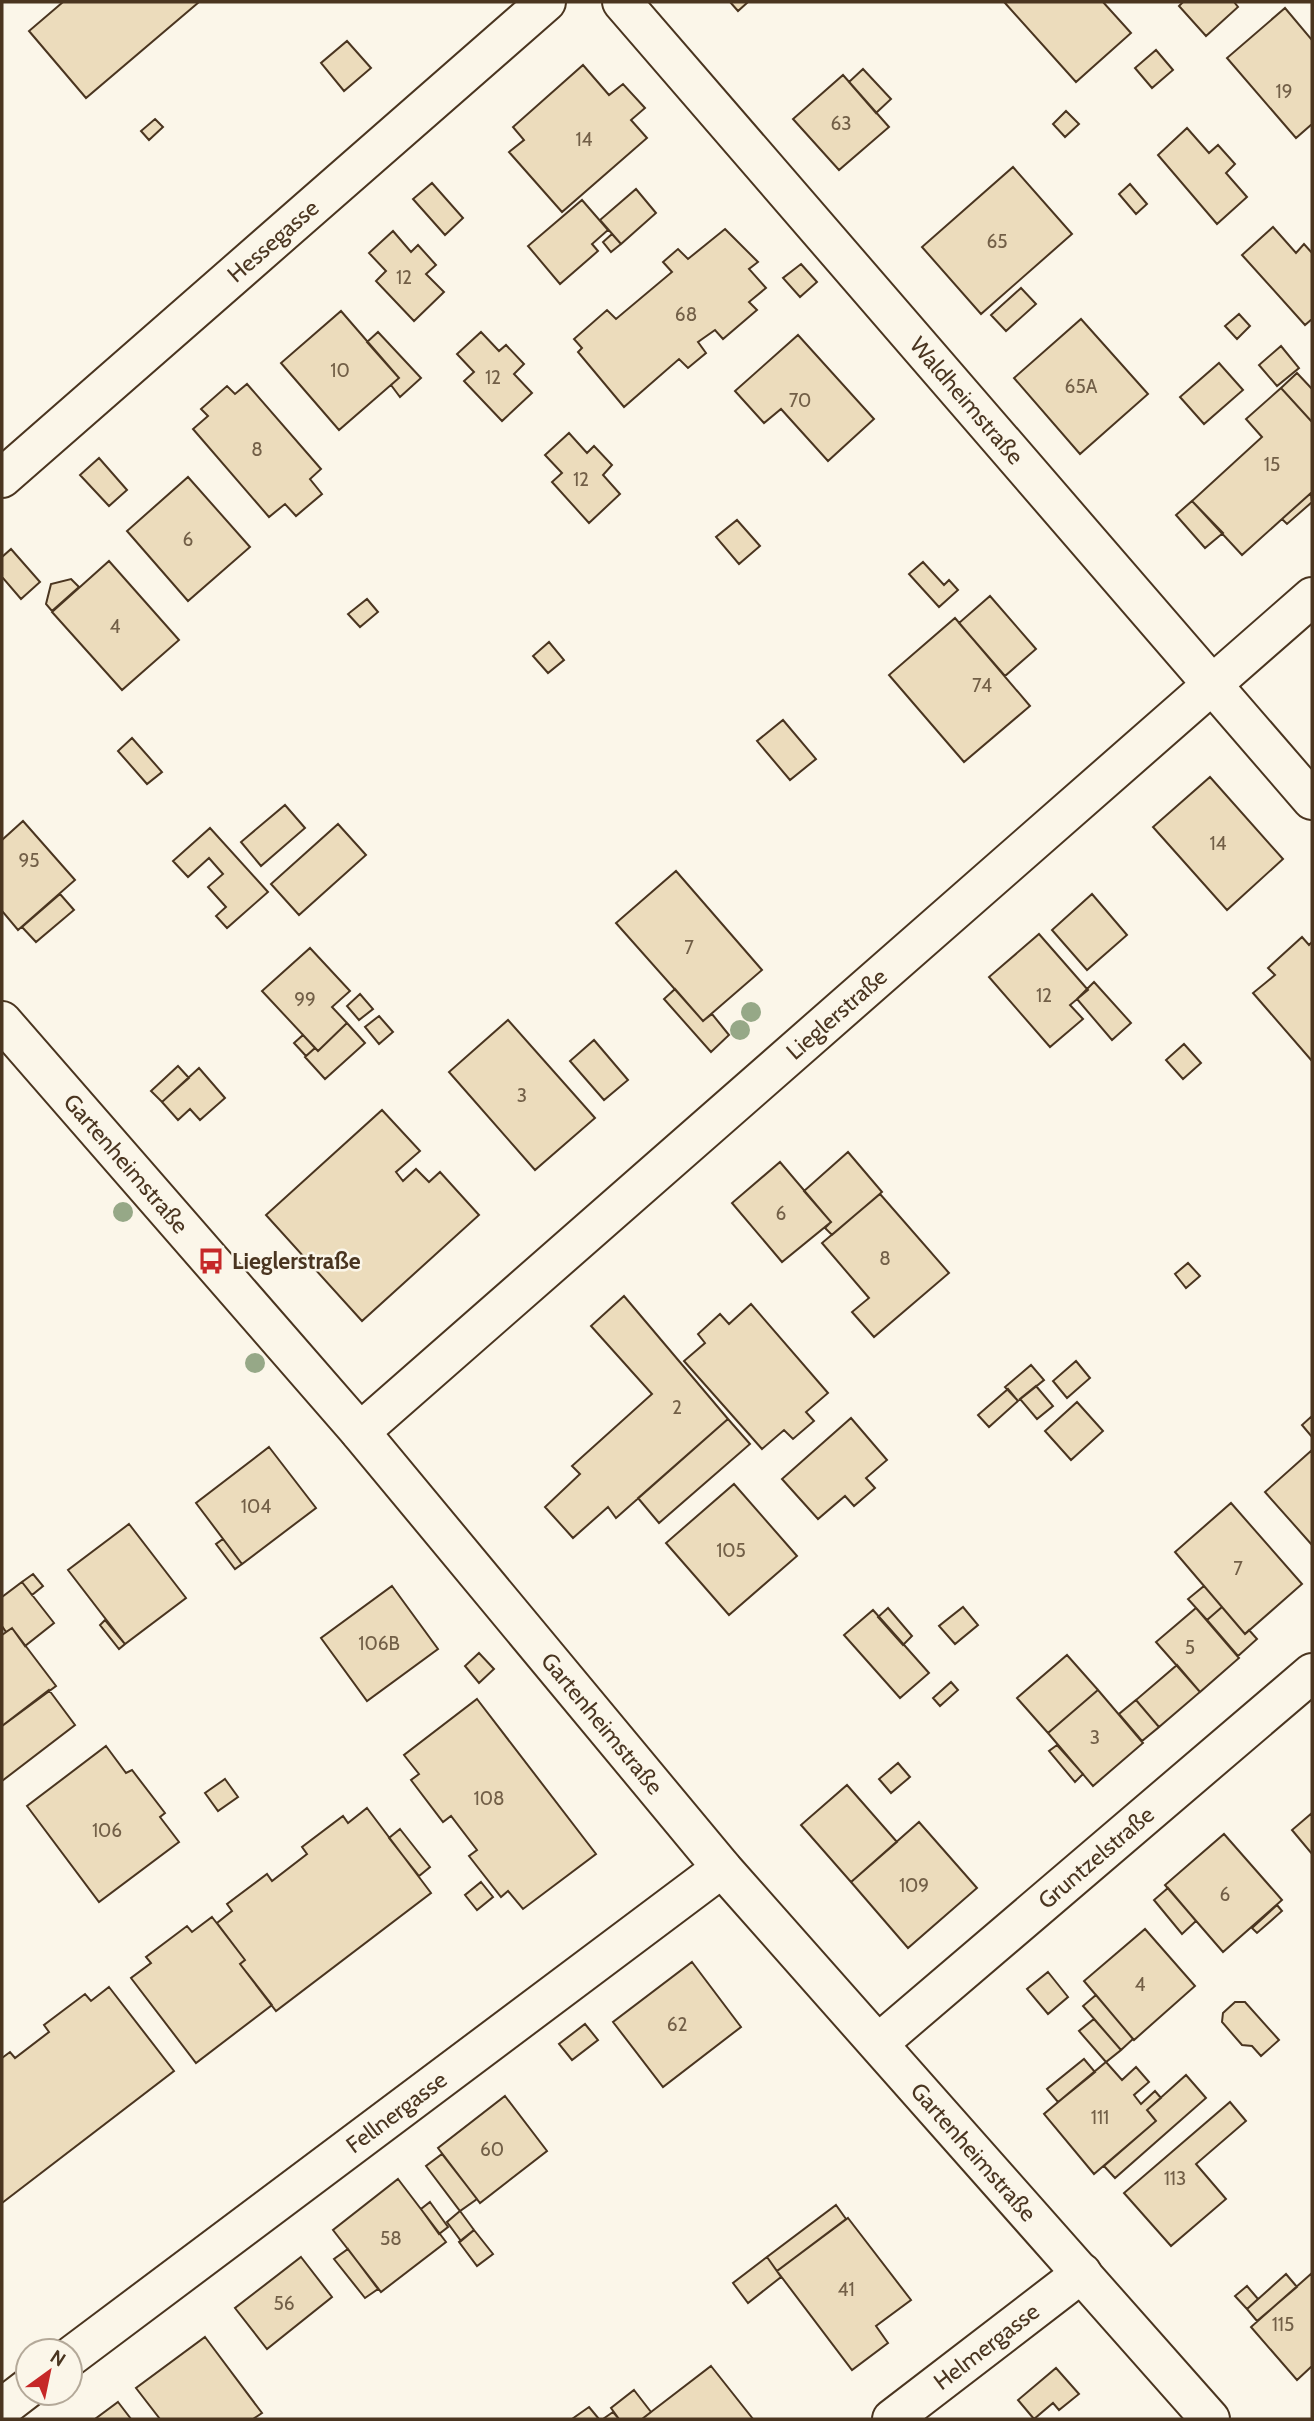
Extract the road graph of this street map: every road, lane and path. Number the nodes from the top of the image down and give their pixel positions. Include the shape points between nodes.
1 (545, 2) edge
2 (622, 2) edge
3 (2, 478) edge
4 (1312, 597) edge
5 (1212, 685) junction
6 (1312, 800) edge
7 (2, 1021) edge
8 (360, 1432) junction
9 (1312, 1673) edge
10 (722, 1868) junction
11 (880, 2042) junction
12 (1082, 2273) junction
13 (84, 2346) edge
14 (892, 2419) edge
15 (1210, 2419) edge

1 - 3 street, Hessegasse
2 - 5 street, Waldheimstraße
4 - 5 street, Lieglerstraße
5 - 6 street, Waldheimstraße
5 - 8 street, Lieglerstraße
7 - 8 street, Gartenheimstraße
8 - 10 street, Gartenheimstraße
9 - 11 street, Gruntzelstraße
10 - 11 street, Gartenheimstraße
10 - 13 street, Fellnergasse
11 - 12 street, Gartenheimstraße
12 - 14 street, Helmergasse
12 - 15 street, Gartenheimstraße

